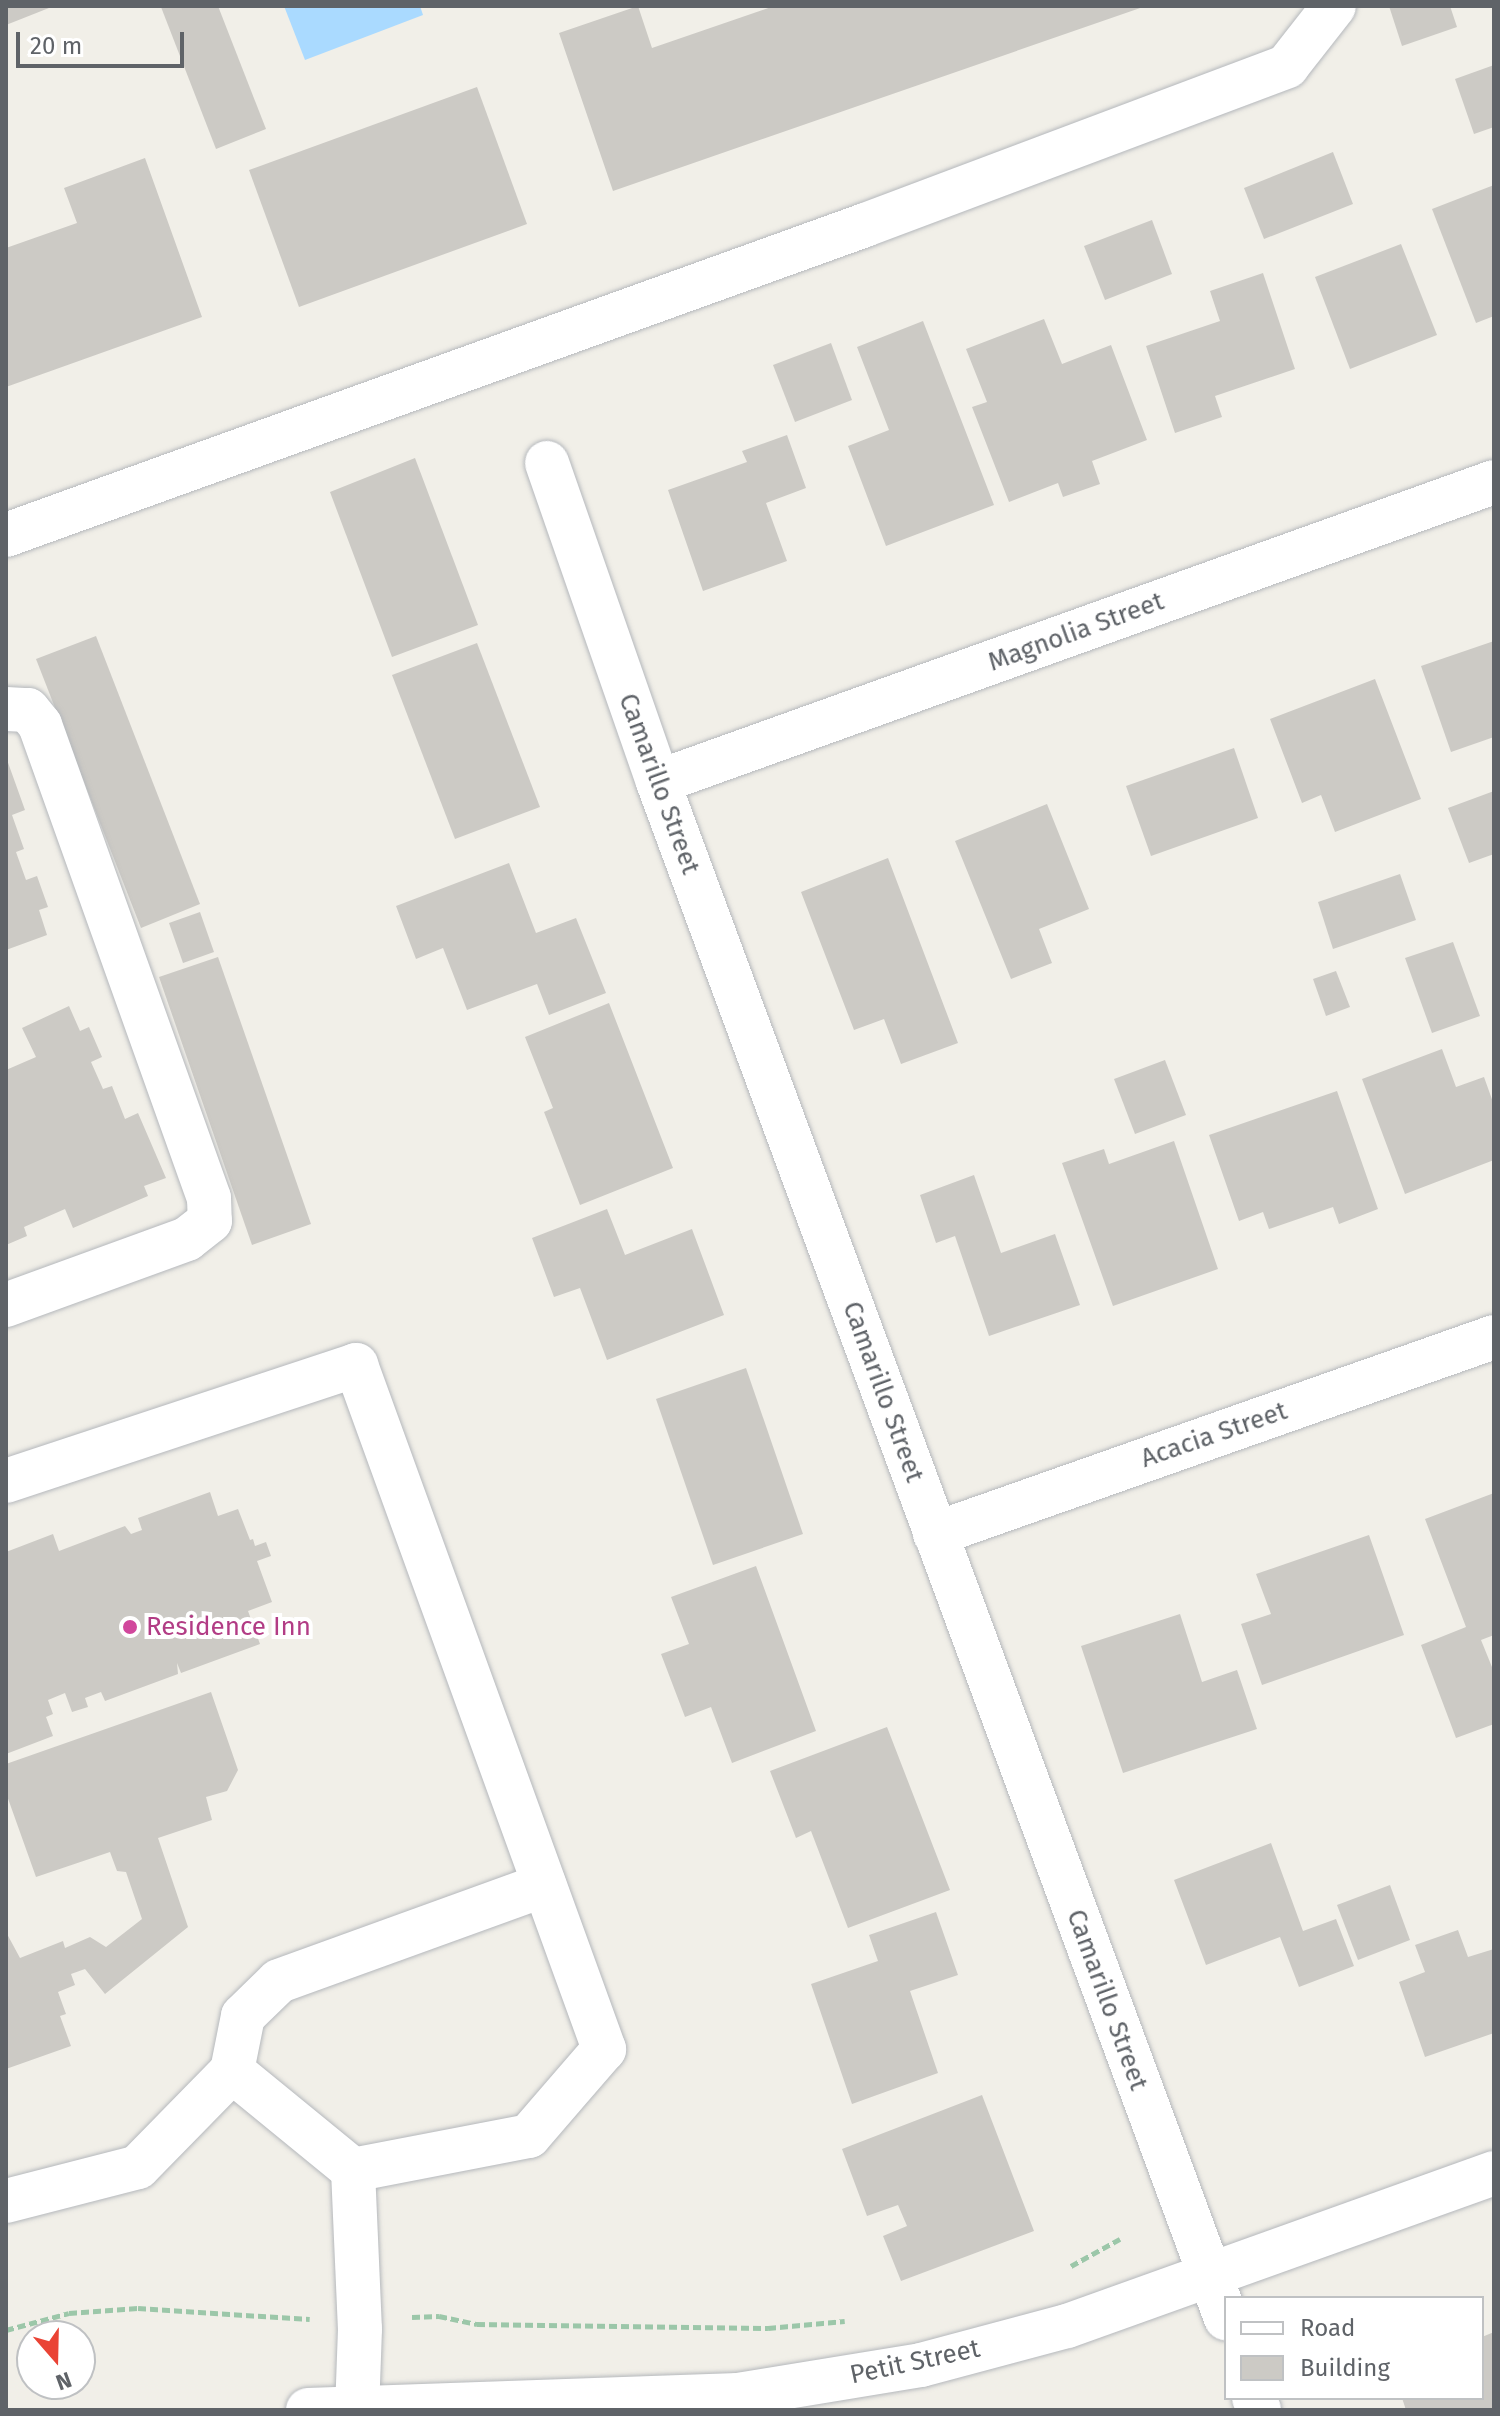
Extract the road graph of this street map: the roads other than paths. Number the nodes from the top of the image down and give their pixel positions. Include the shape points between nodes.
1 (1334, 6) edge
2 (547, 463) dead end
3 (1494, 482) edge
4 (6, 535) edge
5 (6, 709) edge
6 (658, 782) junction
7 (6, 1305) edge
8 (1494, 1337) edge
9 (6, 1481) edge
10 (935, 1534) junction
11 (544, 1885) junction
12 (232, 2071) junction
13 (353, 2170) junction
14 (1494, 2173) edge
15 (6, 2201) edge
16 (1211, 2277) junction
17 (1224, 2313) edge
18 (738, 2403) edge
19 (358, 2409) edge
20 (308, 2410) edge

1 - 4 street via 1287,66 865,225
2 - 6 street, Camarillo Street
3 - 6 street, Magnolia Street
5 - 7 street via 28,710 40,725 209,1198 210,1221 187,1239
6 - 10 street, Camarillo Street
8 - 10 street, Acacia Street
9 - 11 street via 356,1365
10 - 16 street, Camarillo Street
11 - 12 street via 279,1981 243,2016
11 - 13 street via 604,2049 529,2136
12 - 13 street
12 - 15 street via 138,2167
13 - 19 street
14 - 16 street, Petit Street
16 - 17 street, Camarillo Street
16 - 18 street, Petit Street via 1067,2326 921,2365
18 - 19 street, Petit Street
19 - 20 street, Petit Street

